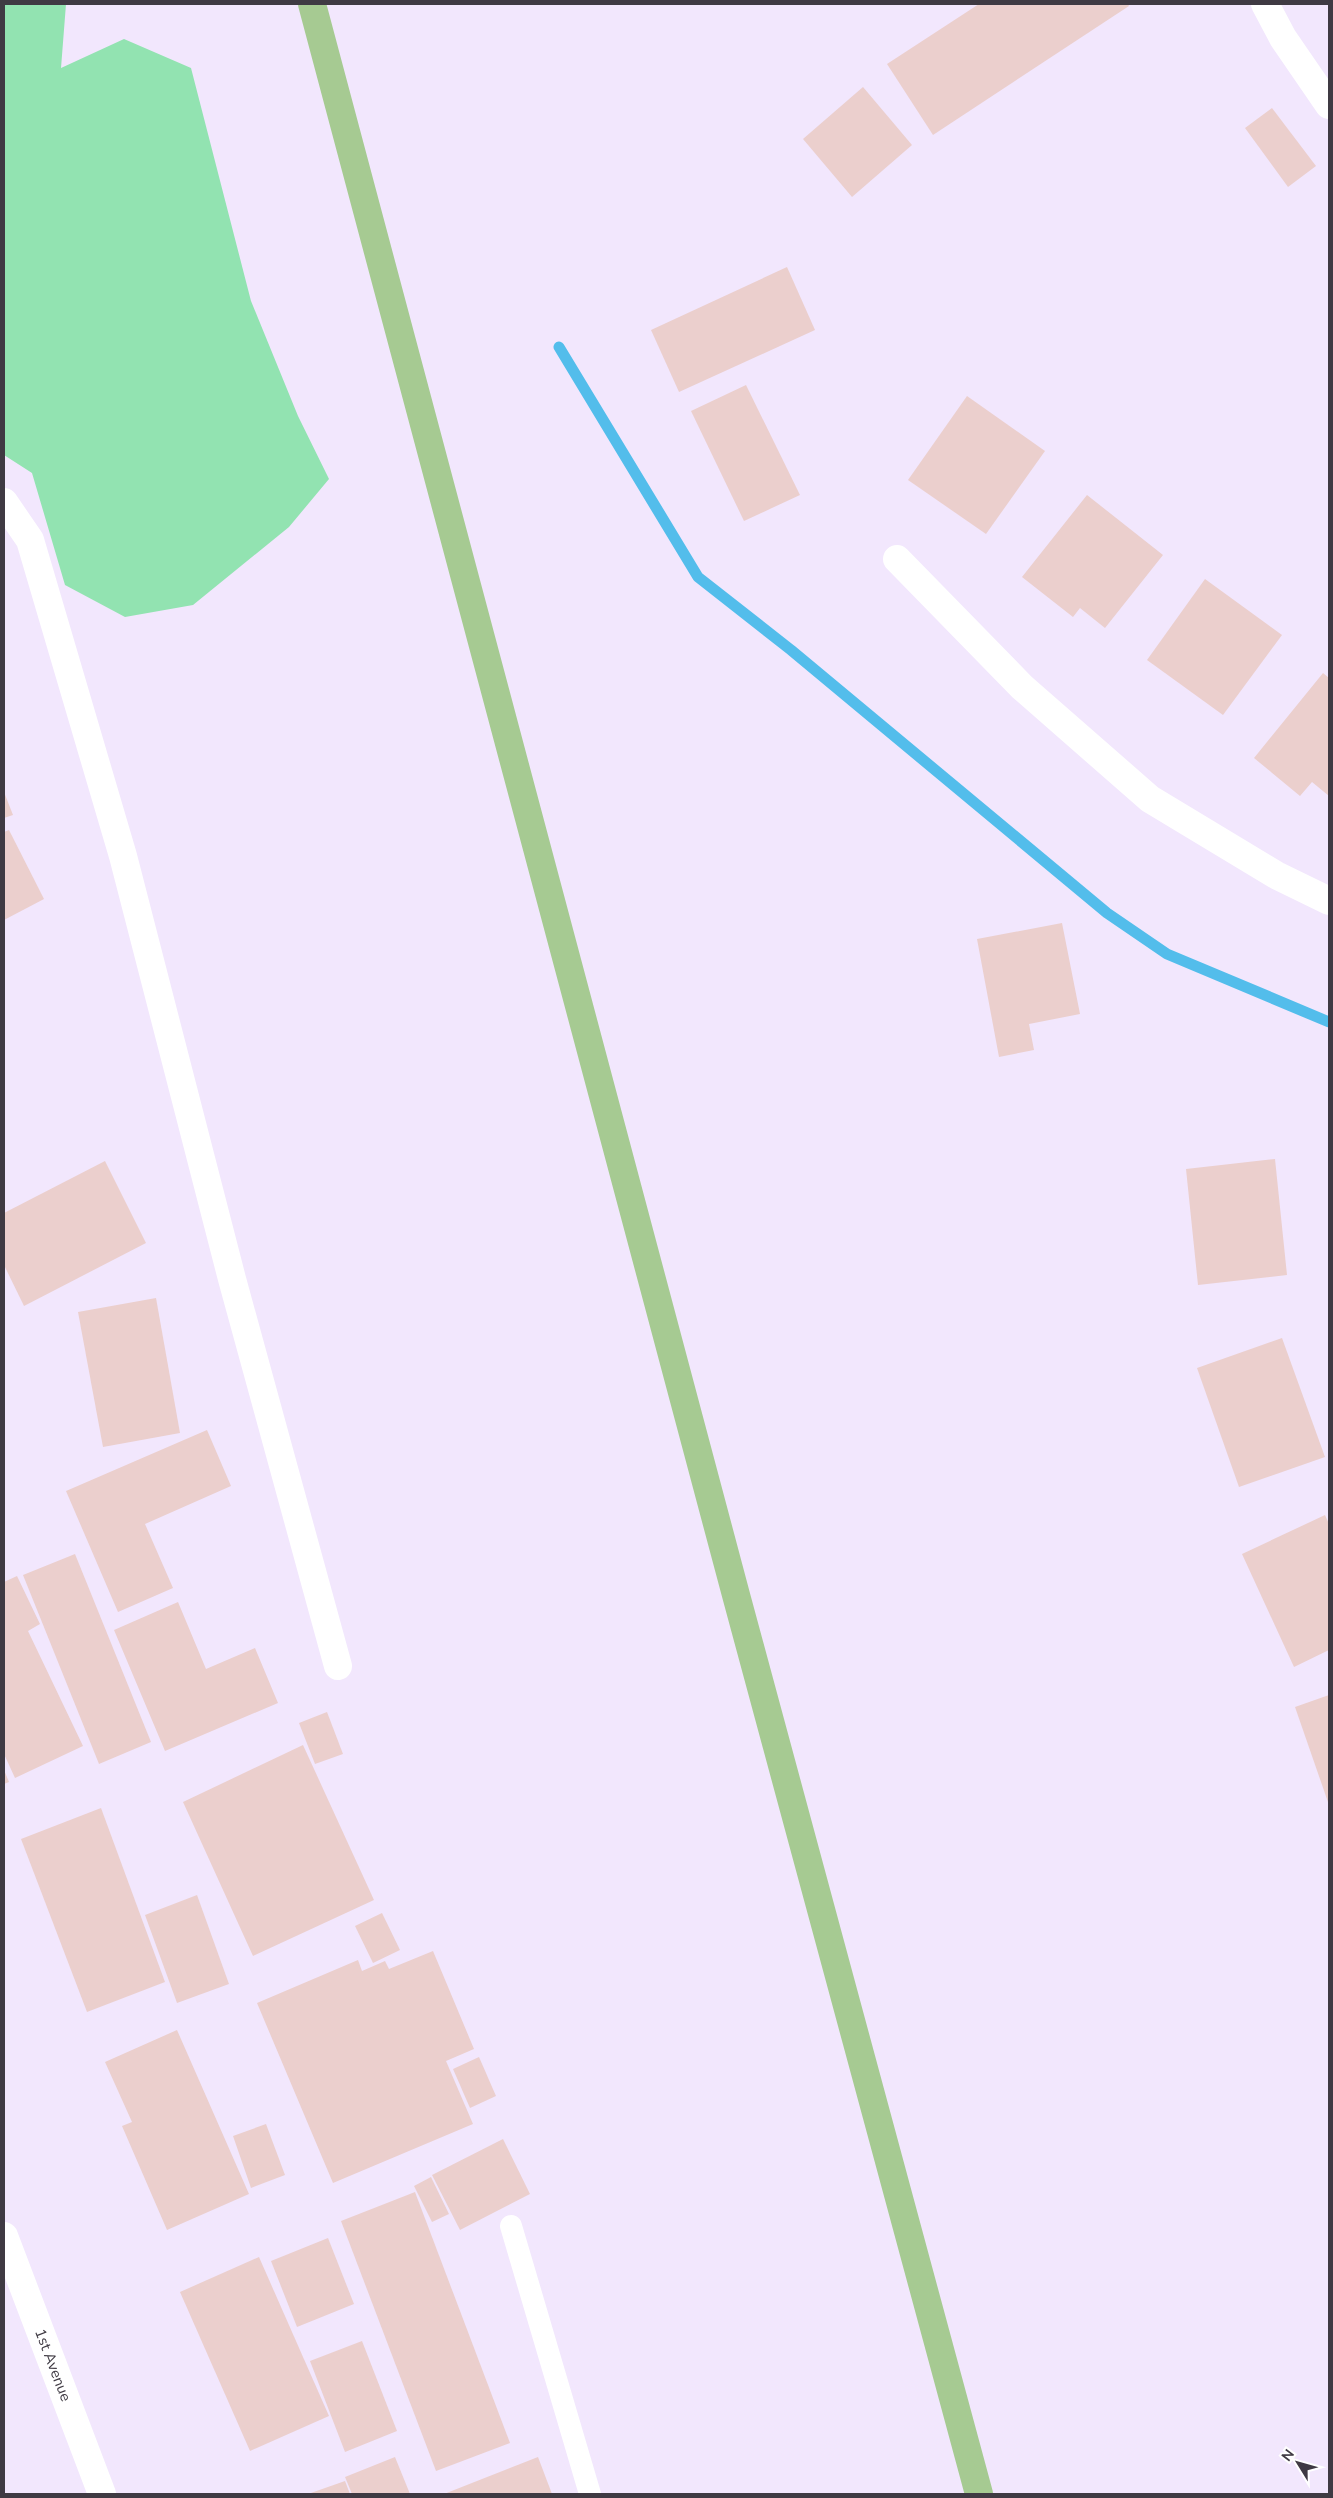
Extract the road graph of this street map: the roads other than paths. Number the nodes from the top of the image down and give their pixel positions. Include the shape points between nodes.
1 (312, 4) edge
2 (1265, 4) edge
3 (1329, 104) edge
4 (4, 502) edge
5 (897, 559) dead end
6 (1329, 901) edge
7 (338, 1666) dead end
8 (511, 2226) dead end
9 (4, 2236) edge
10 (102, 2494) edge
11 (590, 2494) edge
12 (979, 2494) edge

1 - 12 main road
2 - 3 street via 1283,38
4 - 7 street via 30,540 120,846 232,1279
5 - 6 street via 1022,687 1150,798 1276,875
8 - 11 lane
9 - 10 street, 1st Avenue

